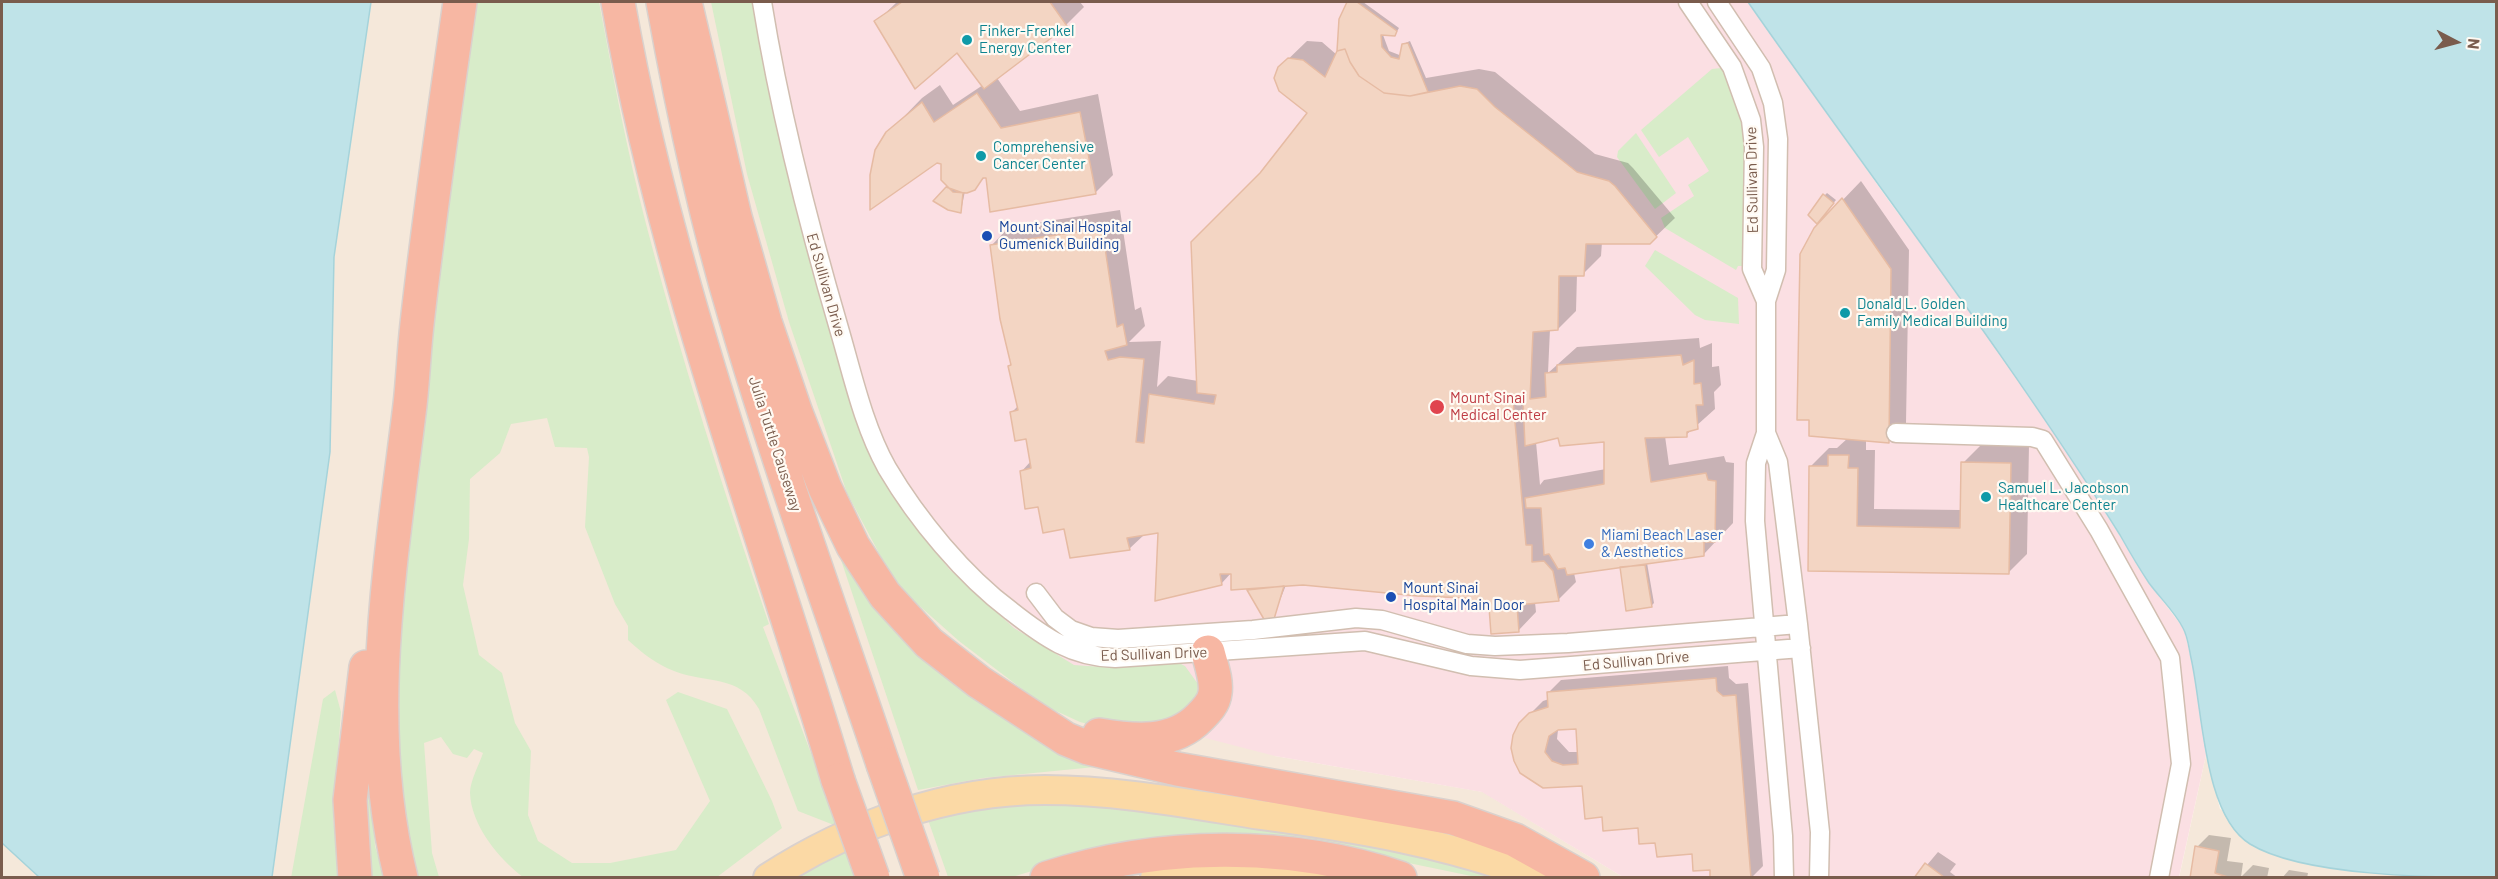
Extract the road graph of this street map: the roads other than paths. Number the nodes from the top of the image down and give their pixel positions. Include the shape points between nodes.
1 (460, 2) edge
2 (618, 2) edge
3 (663, 2) edge
4 (685, 2) edge
5 (762, 2) edge
6 (1688, 2) edge
7 (1717, 2) edge
8 (1731, 21) junction
9 (1722, 50) junction
10 (1778, 152) junction
11 (1754, 166) junction
12 (1766, 301) junction
13 (417, 324) junction
14 (1766, 433) junction
15 (1896, 433) dead end
16 (1036, 593) dead end
17 (1798, 624) junction
18 (1762, 627) junction
19 (1801, 648) junction
20 (1764, 650) junction
21 (1208, 652) junction
22 (1030, 713) junction
23 (355, 878) edge
24 (401, 878) edge
25 (768, 878) edge
26 (873, 878) edge
27 (922, 878) edge
28 (1047, 878) edge
29 (1155, 878) edge
30 (1354, 878) edge
31 (1400, 878) edge
32 (1539, 878) edge
33 (1583, 878) edge
34 (1784, 878) edge
35 (1819, 878) edge
36 (2159, 878) edge

1 - 13 highway
2 - 26 highway, bridge via 651,164 684,294 838,780
3 - 27 highway, Julia Tuttle Causeway, bridge via 693,154 734,314
4 - 22 highway via 718,151 765,322 839,519 868,572 906,620 953,663
5 - 21 street, Ed Sullivan Drive via 785,126 823,274 868,425 900,488 974,581 1052,642 1096,657
6 - 9 street, Ed Sullivan Drive
7 - 8 street, Ed Sullivan Drive
8 - 9 street via 1730,35
8 - 10 street, Ed Sullivan Drive via 1767,84
9 - 11 street, Ed Sullivan Drive via 1747,103
10 - 11 street
10 - 12 street, Ed Sullivan Drive via 1776,270
11 - 12 street, Ed Sullivan Drive via 1752,269
12 - 14 street, Ed Sullivan Drive
13 - 23 highway via 400,402 351,779
13 - 24 highway via 392,541 382,683 390,820
14 - 17 street, Ed Sullivan Drive via 1778,462
14 - 18 street, Ed Sullivan Drive via 1756,463 1755,522
15 - 36 street via 2043,440 2093,520 2170,658 2181,764
16 - 18 street, Ed Sullivan Drive via 1063,625 1081,634 1110,639 1253,630 1356,618 1382,620 1467,644 1496,646
17 - 18 street, Ed Sullivan Drive
17 - 19 street, Ed Sullivan Drive
18 - 20 street, Ed Sullivan Drive
19 - 20 street, Ed Sullivan Drive
19 - 35 street, Ed Sullivan Drive via 1820,832
20 - 21 street, Ed Sullivan Drive via 1520,670 1453,663 1365,641
20 - 34 street, Ed Sullivan Drive
21 - 22 highway via 1215,680 1214,699 1196,721 1171,735 1141,740 1096,735
22 - 33 highway via 1066,739 1110,755 1453,818 1515,840
25 - 32 main road via 815,850 896,815 952,800 1043,790 1122,795 1365,830 1477,855
28 - 31 highway via 1130,858 1213,851 1309,857
29 - 30 main road via 1245,870

